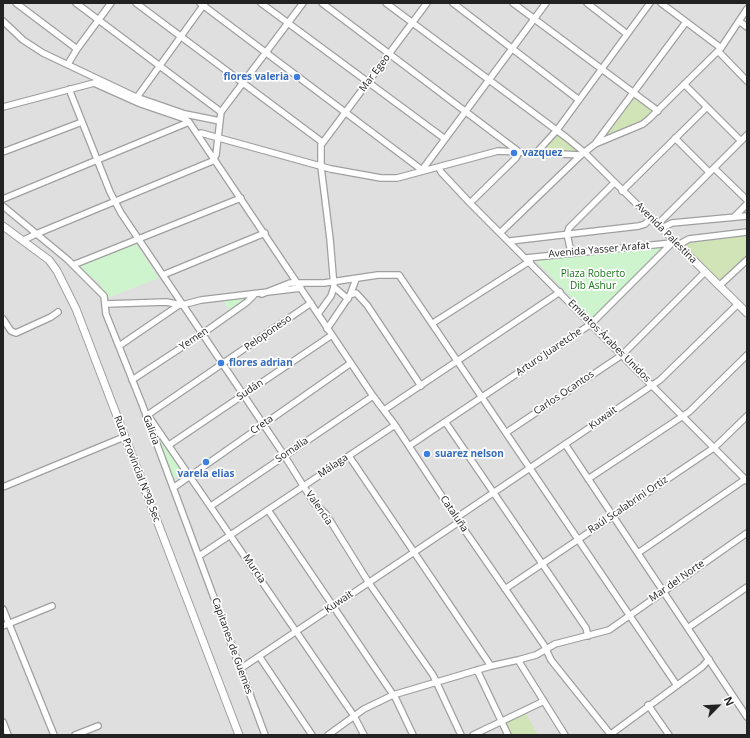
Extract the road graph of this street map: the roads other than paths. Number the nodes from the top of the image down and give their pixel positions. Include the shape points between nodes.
1 (16, 3) edge
2 (76, 3) edge
3 (111, 3) edge
4 (136, 3) edge
5 (261, 3) edge
6 (302, 3) edge
7 (322, 3) edge
8 (386, 3) edge
9 (427, 3) edge
10 (453, 3) edge
11 (513, 3) edge
12 (546, 3) edge
13 (587, 3) edge
14 (650, 3) edge
15 (661, 3) edge
16 (202, 4) edge
17 (747, 9) edge
18 (534, 18) junction
19 (99, 20) junction
20 (3, 21) edge
21 (739, 21) junction
22 (412, 22) junction
23 (686, 22) junction
24 (287, 23) junction
25 (747, 27) edge
26 (627, 34) junction
27 (180, 35) junction
28 (512, 48) junction
29 (77, 49) junction
30 (720, 49) junction
31 (266, 53) junction
32 (389, 53) junction
33 (68, 64) junction
34 (159, 65) junction
35 (602, 70) junction
36 (489, 79) junction
37 (96, 80) junction
38 (747, 81) edge
39 (243, 82) junction
40 (368, 82) junction
41 (684, 84) junction
42 (70, 89) junction
43 (632, 93) junction
44 (135, 99) junction
45 (579, 100) junction
46 (3, 107) edge
47 (707, 107) junction
48 (466, 111) junction
49 (658, 111) junction
50 (221, 112) junction
51 (345, 112) junction
52 (185, 114) junction
53 (220, 121) junction
54 (82, 122) junction
55 (189, 122) junction
56 (557, 130) junction
57 (201, 133) junction
58 (747, 135) edge
59 (218, 138) junction
60 (675, 138) junction
61 (445, 139) junction
62 (741, 141) junction
63 (322, 142) junction
64 (595, 144) junction
65 (3, 152) edge
66 (519, 152) junction
67 (537, 152) junction
68 (583, 154) junction
69 (215, 158) junction
70 (97, 161) junction
71 (321, 167) junction
72 (439, 168) junction
73 (422, 170) junction
74 (711, 170) junction
75 (614, 183) junction
76 (622, 191) junction
77 (241, 198) junction
78 (3, 199) edge
79 (747, 200) edge
80 (114, 202) junction
81 (470, 203) junction
82 (747, 204) edge
83 (3, 206) edge
84 (747, 216) edge
85 (734, 217) junction
86 (651, 218) junction
87 (3, 226) edge
88 (660, 226) junction
89 (501, 232) junction
90 (747, 232) edge
91 (265, 233) junction
92 (36, 234) junction
93 (567, 234) junction
94 (138, 239) junction
95 (24, 240) junction
96 (510, 241) junction
97 (675, 243) junction
98 (571, 252) junction
99 (528, 260) junction
100 (747, 260) edge
101 (73, 265) junction
102 (705, 272) junction
103 (163, 275) junction
104 (356, 279) junction
105 (298, 282) junction
106 (333, 284) junction
107 (719, 286) junction
108 (301, 288) junction
109 (560, 292) junction
110 (262, 294) junction
111 (254, 295) junction
112 (349, 297) junction
113 (311, 303) junction
114 (106, 304) junction
115 (738, 304) junction
116 (181, 305) junction
117 (58, 312) dead end
118 (747, 313) edge
119 (318, 314) junction
120 (3, 319) edge
121 (433, 323) junction
122 (591, 324) junction
123 (327, 328) junction
124 (202, 334) junction
125 (332, 335) junction
126 (119, 346) junction
127 (622, 355) junction
128 (747, 355) edge
129 (458, 360) junction
130 (223, 364) junction
131 (351, 364) junction
132 (132, 380) junction
133 (653, 384) junction
134 (421, 386) junction
135 (243, 394) junction
136 (373, 396) junction
137 (483, 397) junction
138 (384, 410) junction
139 (146, 415) junction
140 (684, 416) junction
141 (747, 416) edge
142 (446, 423) junction
143 (263, 424) junction
144 (395, 425) junction
145 (507, 432) junction
146 (124, 437) junction
147 (565, 444) junction
148 (168, 445) junction
149 (409, 446) junction
150 (715, 447) junction
151 (284, 455) junction
152 (349, 456) junction
153 (531, 467) junction
154 (190, 475) junction
155 (588, 479) junction
156 (747, 479) edge
157 (304, 486) junction
158 (3, 487) edge
159 (173, 488) junction
160 (494, 492) junction
161 (211, 506) junction
162 (268, 510) junction
163 (612, 516) junction
164 (457, 520) junction
165 (747, 533) edge
166 (231, 535) junction
167 (579, 539) junction
168 (414, 552) junction
169 (638, 553) junction
170 (199, 556) junction
171 (542, 564) junction
172 (369, 583) junction
173 (747, 587) edge
174 (505, 589) junction
175 (663, 590) junction
176 (52, 606) dead end
177 (333, 606) junction
178 (3, 609) edge
179 (631, 614) junction
180 (9, 623) junction
181 (3, 626) edge
182 (688, 627) junction
183 (296, 632) junction
184 (588, 636) junction
185 (546, 649) junction
186 (259, 656) junction
187 (709, 659) junction
188 (518, 660) junction
189 (491, 666) junction
190 (240, 669) junction
191 (477, 670) junction
192 (436, 682) junction
193 (676, 684) junction
194 (393, 695) junction
195 (544, 701) junction
196 (648, 705) junction
197 (354, 716) junction
198 (747, 717) edge
199 (502, 721) junction
200 (3, 722) edge
201 (98, 726) dead end
202 (8, 735) edge
203 (54, 735) edge
204 (75, 735) edge
205 (239, 735) edge
206 (265, 735) edge
207 (312, 735) edge
208 (328, 735) edge
209 (364, 735) edge
210 (413, 735) edge
211 (461, 735) edge
212 (473, 735) edge
213 (508, 735) edge
214 (564, 735) edge
215 (611, 735) edge
216 (669, 735) edge

1 - 29 street
2 - 19 street
3 - 19 street
4 - 27 street
5 - 24 street
6 - 24 street
7 - 32 street
8 - 22 street, Avenida Palestina
9 - 22 street, Mar Egeo
10 - 28 street
11 - 18 street
12 - 18 street
13 - 26 street
14 - 26 street
15 - 23 street
16 - 27 street
16 - 31 street
17 - 21 street
18 - 28 street
18 - 35 street
19 - 29 street
19 - 34 street
20 - 33 street via 34,47
21 - 25 street
21 - 30 street
22 - 32 street, Mar Egeo
22 - 36 street, Avenida Palestina
23 - 30 street
23 - 43 street
24 - 31 street
24 - 40 street
26 - 35 street
27 - 34 street
27 - 39 street
28 - 36 street
28 - 45 street
29 - 33 street
30 - 38 street
30 - 41 street
31 - 39 street
31 - 51 street
32 - 40 street, Mar Egeo
32 - 48 street
33 - 37 street
34 - 44 street
34 - 50 street
35 - 43 street
35 - 45 street
36 - 48 street
36 - 56 street, Avenida Palestina
37 - 42 street
37 - 44 street
39 - 50 street
39 - 63 street
40 - 51 street, Mar Egeo
40 - 61 street
41 - 47 street
41 - 49 street
42 - 46 street
42 - 54 street, Valencia
43 - 49 street
43 - 64 street
44 - 52 street
44 - 55 street
45 - 56 street
47 - 60 street
47 - 62 street
48 - 61 street
48 - 66 street
49 - 64 street via 643,124
50 - 53 street
51 - 63 street, Mar Egeo
51 - 73 street
52 - 53 street
52 - 57 street
53 - 59 street
54 - 65 street
54 - 70 street, Valencia
55 - 69 street
55 - 70 street
56 - 67 street
56 - 68 street, Avenida Palestina
57 - 59 street
57 - 69 street
58 - 62 street
59 - 69 street
59 - 71 street
60 - 74 street
60 - 76 street
61 - 73 street
62 - 74 street
63 - 71 street
64 - 68 street
66 - 67 street
66 - 72 street via 498,151
66 - 81 street
67 - 68 street
68 - 75 street, Avenida Palestina
68 - 89 street
69 - 77 street, Cataluña
69 - 80 street
70 - 78 street
70 - 80 street, Valencia
71 - 73 street via 389,179
71 - 106 street
72 - 73 street
72 - 81 street, Emiratos Árabes Unidos
74 - 79 street
74 - 88 street
75 - 76 street, Avenida Palestina
75 - 93 street
76 - 86 street, Avenida Palestina
77 - 91 street, Cataluña
77 - 94 street
80 - 92 street
80 - 94 street, Valencia
81 - 89 street, Emiratos Árabes Unidos
82 - 85 street
83 - 92 street, Galicia
84 - 85 street
85 - 88 street
86 - 88 street, Avenida Palestina
86 - 93 street, Avenida Yasser Arafat via 646,224 639,226
87 - 95 street, Ruta Provincial Nº98 Sec
88 - 97 street, Avenida Palestina
89 - 96 street, Emiratos Árabes Unidos
90 - 97 street, Avenida Yasser Arafat
91 - 103 street
91 - 105 street, Cataluña
92 - 95 street
92 - 101 street, Galicia
93 - 96 street, Avenida Yasser Arafat
93 - 98 street
94 - 101 street
94 - 103 street, Valencia
95 - 146 street, Ruta Provincial Nº98 Sec via 49,260 70,297
96 - 99 street, Emiratos Árabes Unidos
97 - 98 street, Avenida Yasser Arafat
97 - 102 street, Avenida Palestina
97 - 122 street, Arturo Juaretche
98 - 99 street, Avenida Yasser Arafat
99 - 109 street, Emiratos Árabes Unidos
99 - 121 street
100 - 107 street
101 - 114 street, Galicia via 101,292
102 - 107 street, Avenida Palestina
102 - 127 street, Carlos Ocantos
103 - 116 street, Valencia
104 - 106 street
104 - 112 street
104 - 121 street via 399,275
105 - 106 street
105 - 108 street, Cataluña
105 - 110 street
106 - 112 street
106 - 119 street via 331,296
107 - 115 street, Avenida Palestina
108 - 110 street
108 - 113 street, Cataluña
109 - 122 street, Emiratos Árabes Unidos
109 - 129 street
110 - 111 street
111 - 116 street via 201,300
111 - 124 street, Yemen
112 - 123 street
112 - 134 street via 356,293 367,305
113 - 119 street, Cataluña
113 - 130 street, Peloponeso
114 - 116 street via 166,302
114 - 126 street, Galicia via 105,311
115 - 118 street, Avenida Palestina
115 - 133 street, Kuwait
116 - 124 street, Valencia
116 - 126 street
117 - 120 street via 16,333 11,331
119 - 123 street, Cataluña
121 - 129 street
122 - 127 street, Emiratos Árabes Unidos
122 - 137 street, Arturo Juaretche
123 - 125 street, Cataluña
124 - 130 street, Valencia
124 - 132 street, Yemen
125 - 131 street, Cataluña
125 - 135 street, Sudán
126 - 132 street, Galicia
127 - 133 street, Emiratos Árabes Unidos
127 - 145 street, Carlos Ocantos
128 - 140 street
129 - 134 street
129 - 137 street
130 - 135 street, Valencia
130 - 139 street, Peloponeso
131 - 136 street, Cataluña
131 - 143 street, Creta
132 - 139 street, Galicia
133 - 140 street, Emiratos Árabes Unidos
133 - 147 street, Kuwait
134 - 138 street
135 - 143 street, Valencia
135 - 148 street, Sudán
136 - 138 street, Cataluña
136 - 151 street, Somalia
137 - 142 street, Arturo Juaretche
137 - 145 street
138 - 144 street, Cataluña
139 - 148 street, Murcia
139 - 159 street, Galicia
140 - 150 street, Emiratos Árabes Unidos
140 - 155 street
141 - 150 street, Raúl Scalabrini Ortiz
142 - 149 street, Arturo Juaretche
142 - 160 street
143 - 151 street, Valencia
143 - 154 street, Creta
144 - 149 street, Cataluña
144 - 152 street, Málaga
145 - 153 street
146 - 158 street
146 - 205 street, Ruta Provincial Nº98 Sec
147 - 153 street, Kuwait
147 - 155 street
148 - 154 street, Murcia
149 - 164 street, Cataluña
150 - 156 street, Emiratos Árabes Unidos
150 - 163 street, Raúl Scalabrini Ortiz
151 - 157 street, Valencia
151 - 161 street, Somalia
152 - 157 street, Málaga
152 - 168 street
153 - 160 street, Kuwait
153 - 167 street
154 - 159 street, Creta
154 - 161 street, Murcia
155 - 163 street
156 - 169 street
157 - 162 street, Málaga
157 - 172 street, Valencia via 314,503 326,514
159 - 170 street, Galicia
160 - 164 street, Kuwait
160 - 171 street
161 - 166 street, Murcia
162 - 166 street, Málaga
162 - 177 street
163 - 167 street, Raúl Scalabrini Ortiz
163 - 169 street
164 - 168 street, Kuwait
164 - 174 street, Cataluña
165 - 175 street, Mar del Norte
166 - 170 street, Málaga
166 - 183 street, Murcia
167 - 171 street, Raúl Scalabrini Ortiz
167 - 179 street
168 - 172 street, Kuwait
168 - 189 street
169 - 175 street
170 - 190 street, Capitanes de Guemes
171 - 174 street, Raúl Scalabrini Ortiz
171 - 184 street via 586,628
172 - 177 street, Kuwait
172 - 192 street, Valencia
173 - 182 street
174 - 185 street, Cataluña
175 - 179 street, Mar del Norte
175 - 182 street
176 - 180 street
177 - 183 street, Kuwait
177 - 194 street
178 - 180 street
179 - 184 street, Mar del Norte via 609,630
179 - 193 street
180 - 181 street
180 - 203 street
182 - 187 street
183 - 186 street, Kuwait
183 - 197 street, Murcia
184 - 185 street via 555,644
185 - 188 street
185 - 215 street, Cataluña via 551,660
186 - 190 street, Kuwait
186 - 207 street
187 - 193 street via 702,667
187 - 198 street
188 - 189 street
188 - 195 street
189 - 191 street
190 - 206 street, Capitanes de Guemes
191 - 192 street
191 - 199 street
192 - 194 street
192 - 211 street, Valencia
193 - 196 street
194 - 197 street
194 - 210 street
195 - 199 street
195 - 214 street
196 - 215 street
196 - 216 street
197 - 208 street
197 - 209 street, Murcia
199 - 212 street
199 - 213 street
200 - 202 street
201 - 204 street

